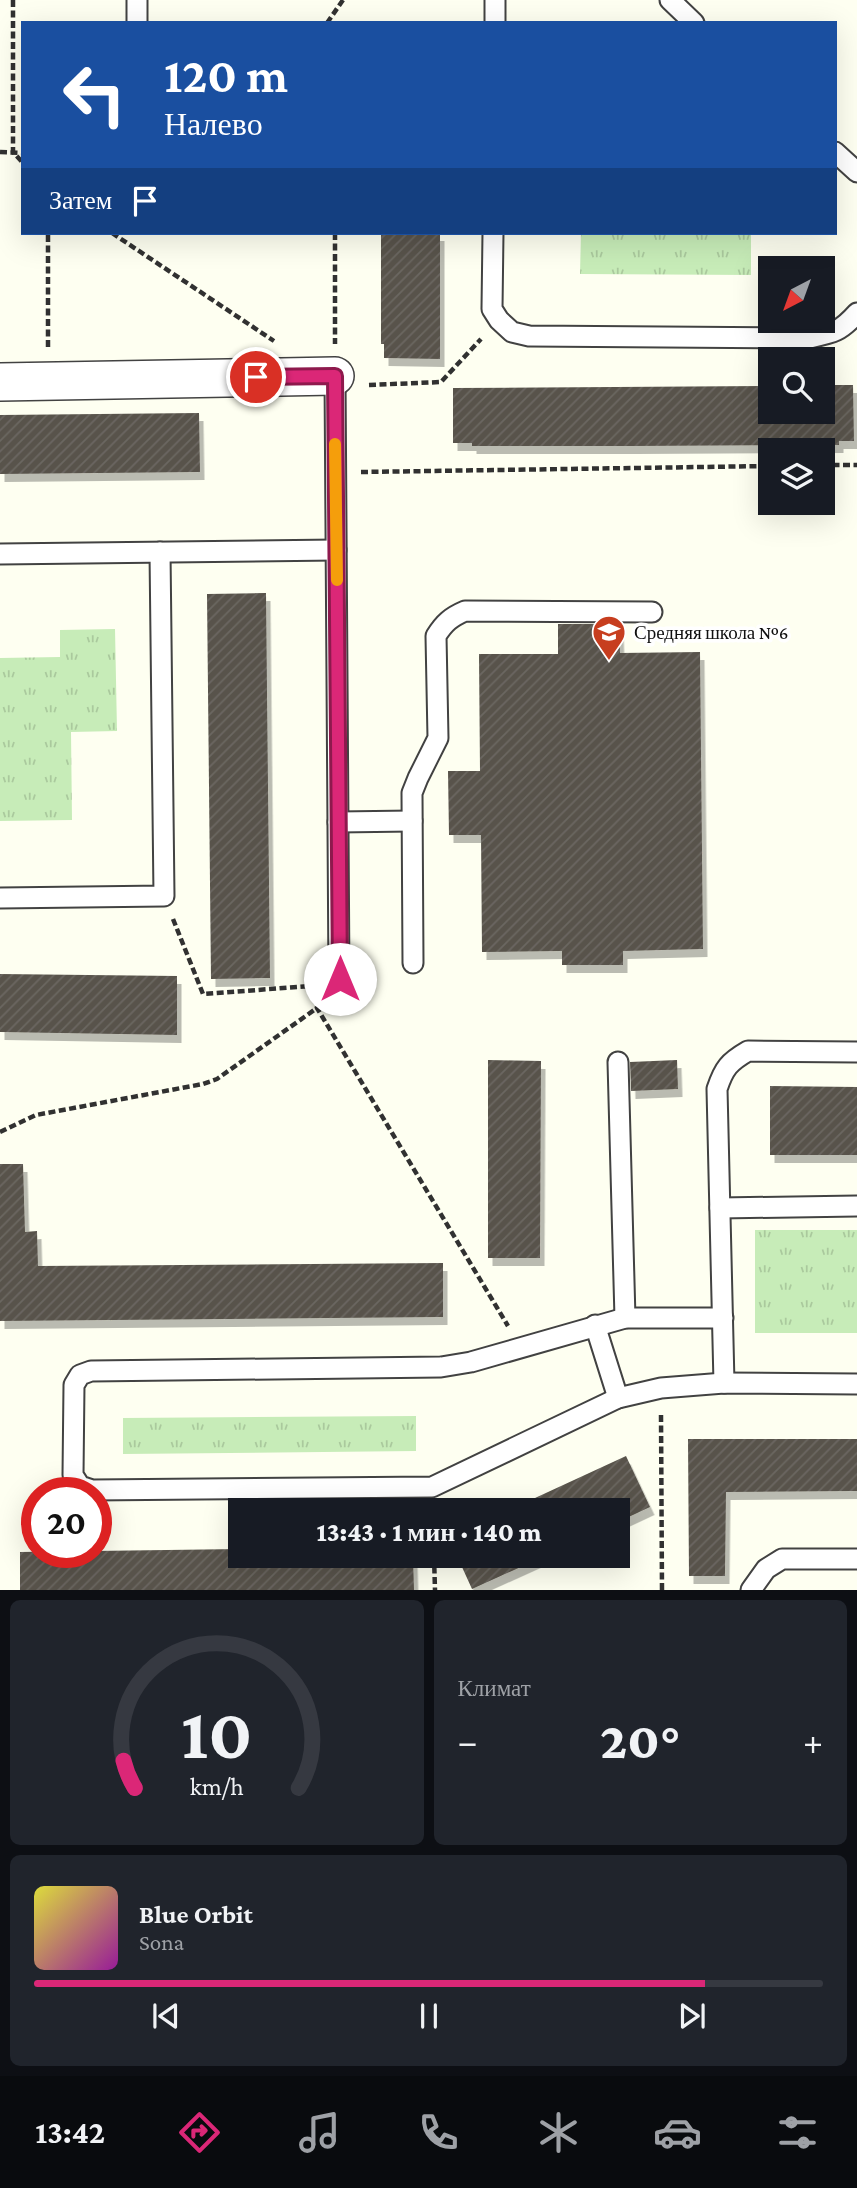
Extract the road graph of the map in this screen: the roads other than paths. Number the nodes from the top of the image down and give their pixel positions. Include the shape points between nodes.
1 (137, 0) edge
2 (495, 0) edge
3 (670, 0) edge
4 (137, 21) edge
5 (495, 21) edge
6 (692, 21) edge
7 (837, 154) edge
8 (857, 172) edge
9 (493, 235) edge
10 (857, 313) edge
11 (335, 381) joint
12 (0, 382) edge
13 (336, 550) junction
14 (160, 552) junction
15 (0, 554) edge
16 (652, 612) dead end
17 (412, 821) junction
18 (338, 822) junction
19 (0, 898) edge
20 (413, 963) dead end
21 (340, 979) road end
22 (857, 1052) edge
23 (618, 1062) dead end
24 (857, 1206) edge
25 (720, 1208) junction
26 (625, 1318) junction
27 (723, 1318) junction
28 (595, 1325) junction
29 (724, 1383) junction
30 (857, 1384) edge
31 (618, 1398) junction
32 (857, 1559) edge
33 (751, 1590) edge

1 - 4 lane
2 - 5 lane
3 - 6 lane
7 - 8 lane
9 - 10 lane via 492,309 512,332 529,336 809,338 834,333
11 - 12 street
11 - 13 lane
13 - 14 lane
13 - 18 lane
14 - 15 lane
14 - 19 lane via 164,896
16 - 17 lane via 465,611 442,625 436,636 438,738 412,793
17 - 18 lane
17 - 20 lane
18 - 21 lane
22 - 25 lane via 748,1051 723,1071 717,1089
23 - 26 lane
24 - 25 lane
25 - 27 lane
26 - 27 lane
26 - 28 lane
27 - 29 lane
28 - 31 lane
28 - 31 lane via 441,1367 91,1371 80,1375 74,1384 73,1475 79,1486 92,1490 432,1487
29 - 30 lane
29 - 31 lane via 661,1388
32 - 33 lane via 782,1559 766,1569

